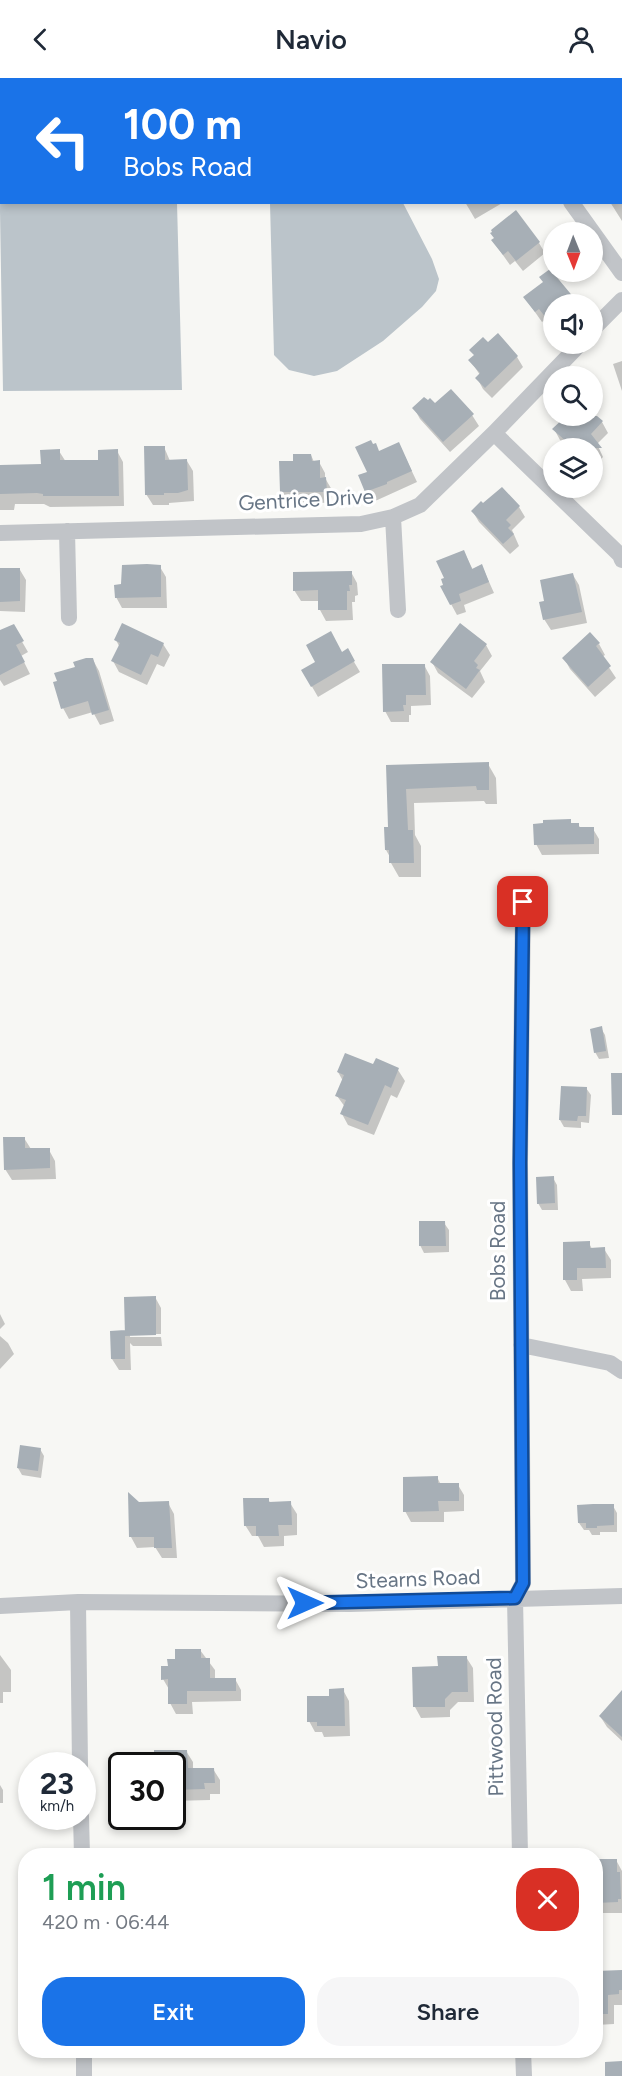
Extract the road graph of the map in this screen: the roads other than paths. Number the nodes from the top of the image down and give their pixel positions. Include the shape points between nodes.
1 (572, 204) edge
2 (622, 273) edge
3 (622, 300) edge
4 (603, 319) edge
5 (570, 354) edge
6 (494, 433) junction
7 (393, 517) junction
8 (67, 531) junction
9 (0, 533) edge
10 (622, 560) edge
11 (398, 610) dead end
12 (69, 618) dead end
13 (523, 902) dead end
14 (522, 1345) junction
15 (622, 1371) edge
16 (622, 1596) edge
17 (515, 1598) junction
18 (78, 1602) junction
19 (0, 1606) edge
20 (80, 1752) edge
21 (81, 1830) edge
22 (82, 1848) edge
23 (520, 1848) edge
24 (84, 2058) edge
25 (523, 2058) edge
26 (84, 2076) edge
27 (524, 2076) edge

1 - 2 street
3 - 4 street
5 - 6 street, Gentrice Drive
6 - 7 street, Gentrice Drive via 420,505
6 - 10 street
7 - 8 street, Gentrice Drive via 361,524
7 - 11 street
8 - 9 street, Gentrice Drive
8 - 12 street
13 - 14 street, Bobs Road
14 - 15 street via 610,1363
14 - 17 street, Bobs Road via 523,1583
16 - 17 street, Stearns Road
17 - 18 street, Stearns Road via 350,1604
17 - 23 street, Pittwood Road
18 - 19 street, Stearns Road
18 - 20 street
21 - 22 street
24 - 26 street
25 - 27 street

